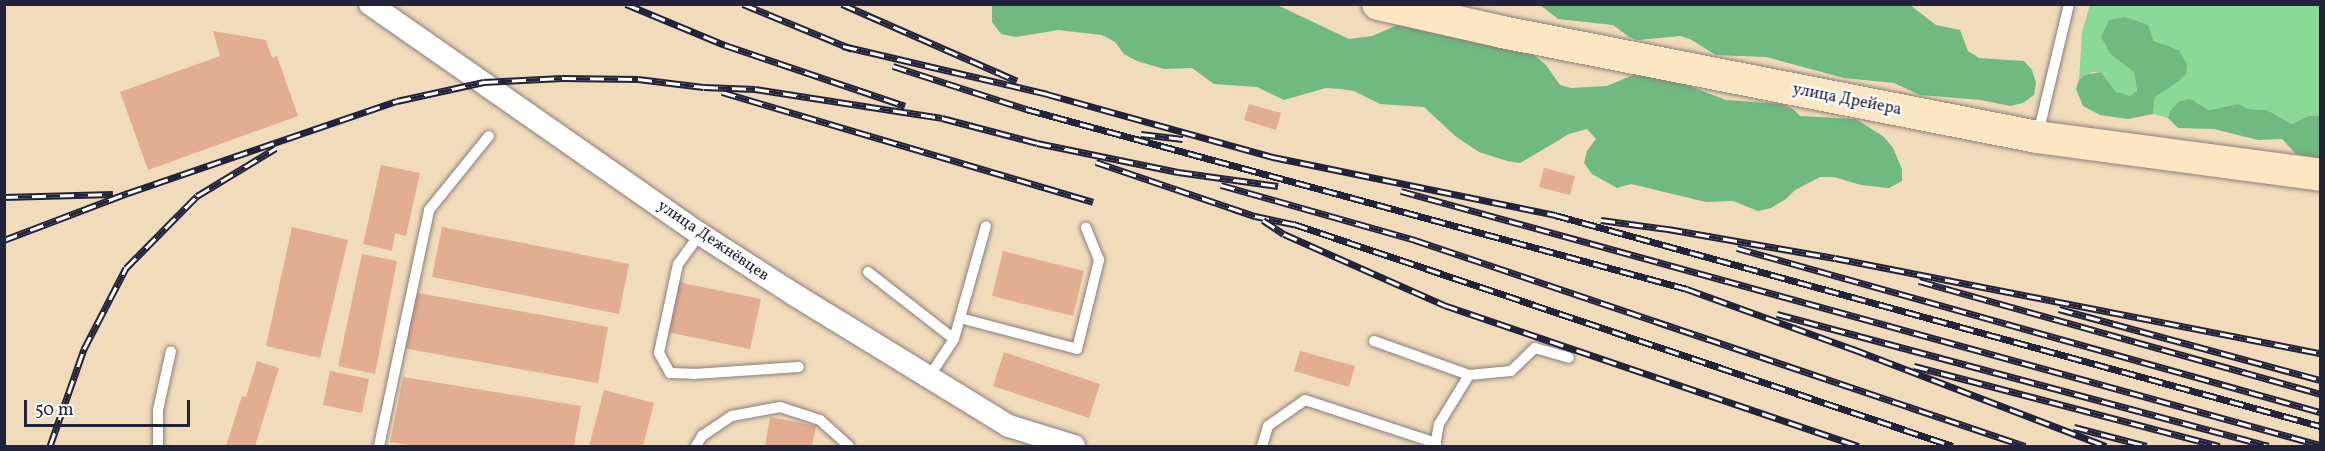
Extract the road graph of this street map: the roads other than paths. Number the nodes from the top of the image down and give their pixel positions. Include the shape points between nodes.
1 (370, 4) edge
2 (1378, 4) edge
3 (2069, 4) edge
4 (489, 136) dead end
5 (2037, 137) junction
6 (2320, 175) edge
7 (986, 226) dead end
8 (1086, 227) dead end
9 (700, 234) junction
10 (868, 272) dead end
11 (960, 318) junction
12 (954, 339) junction
13 (1374, 341) dead end
14 (171, 351) dead end
15 (1569, 358) dead end
16 (799, 367) dead end
17 (1468, 375) junction
18 (929, 377) junction
19 (1435, 445) edge
20 (158, 447) edge
21 (379, 447) edge
22 (696, 447) edge
23 (849, 447) edge
24 (1074, 447) edge
25 (1262, 447) edge

1 - 9 street, улица Дежнёвцев
2 - 5 main road, улица Дрейера
3 - 5 lane
4 - 21 lane via 429,210
5 - 6 main road, улица Дрейера
7 - 11 lane
8 - 11 lane via 1099,260 1077,349
9 - 16 lane via 678,264 659,353 670,373
9 - 18 street, улица Дежнёвцев
10 - 12 lane
11 - 12 lane
12 - 18 lane
13 - 17 lane
14 - 20 lane via 158,410
15 - 17 lane via 1535,348 1511,371
17 - 19 lane via 1439,424
18 - 24 street, улица Дежнёвцев via 1009,426
19 - 25 lane via 1305,400 1268,426
22 - 23 lane via 702,436 732,416 780,406 820,420

